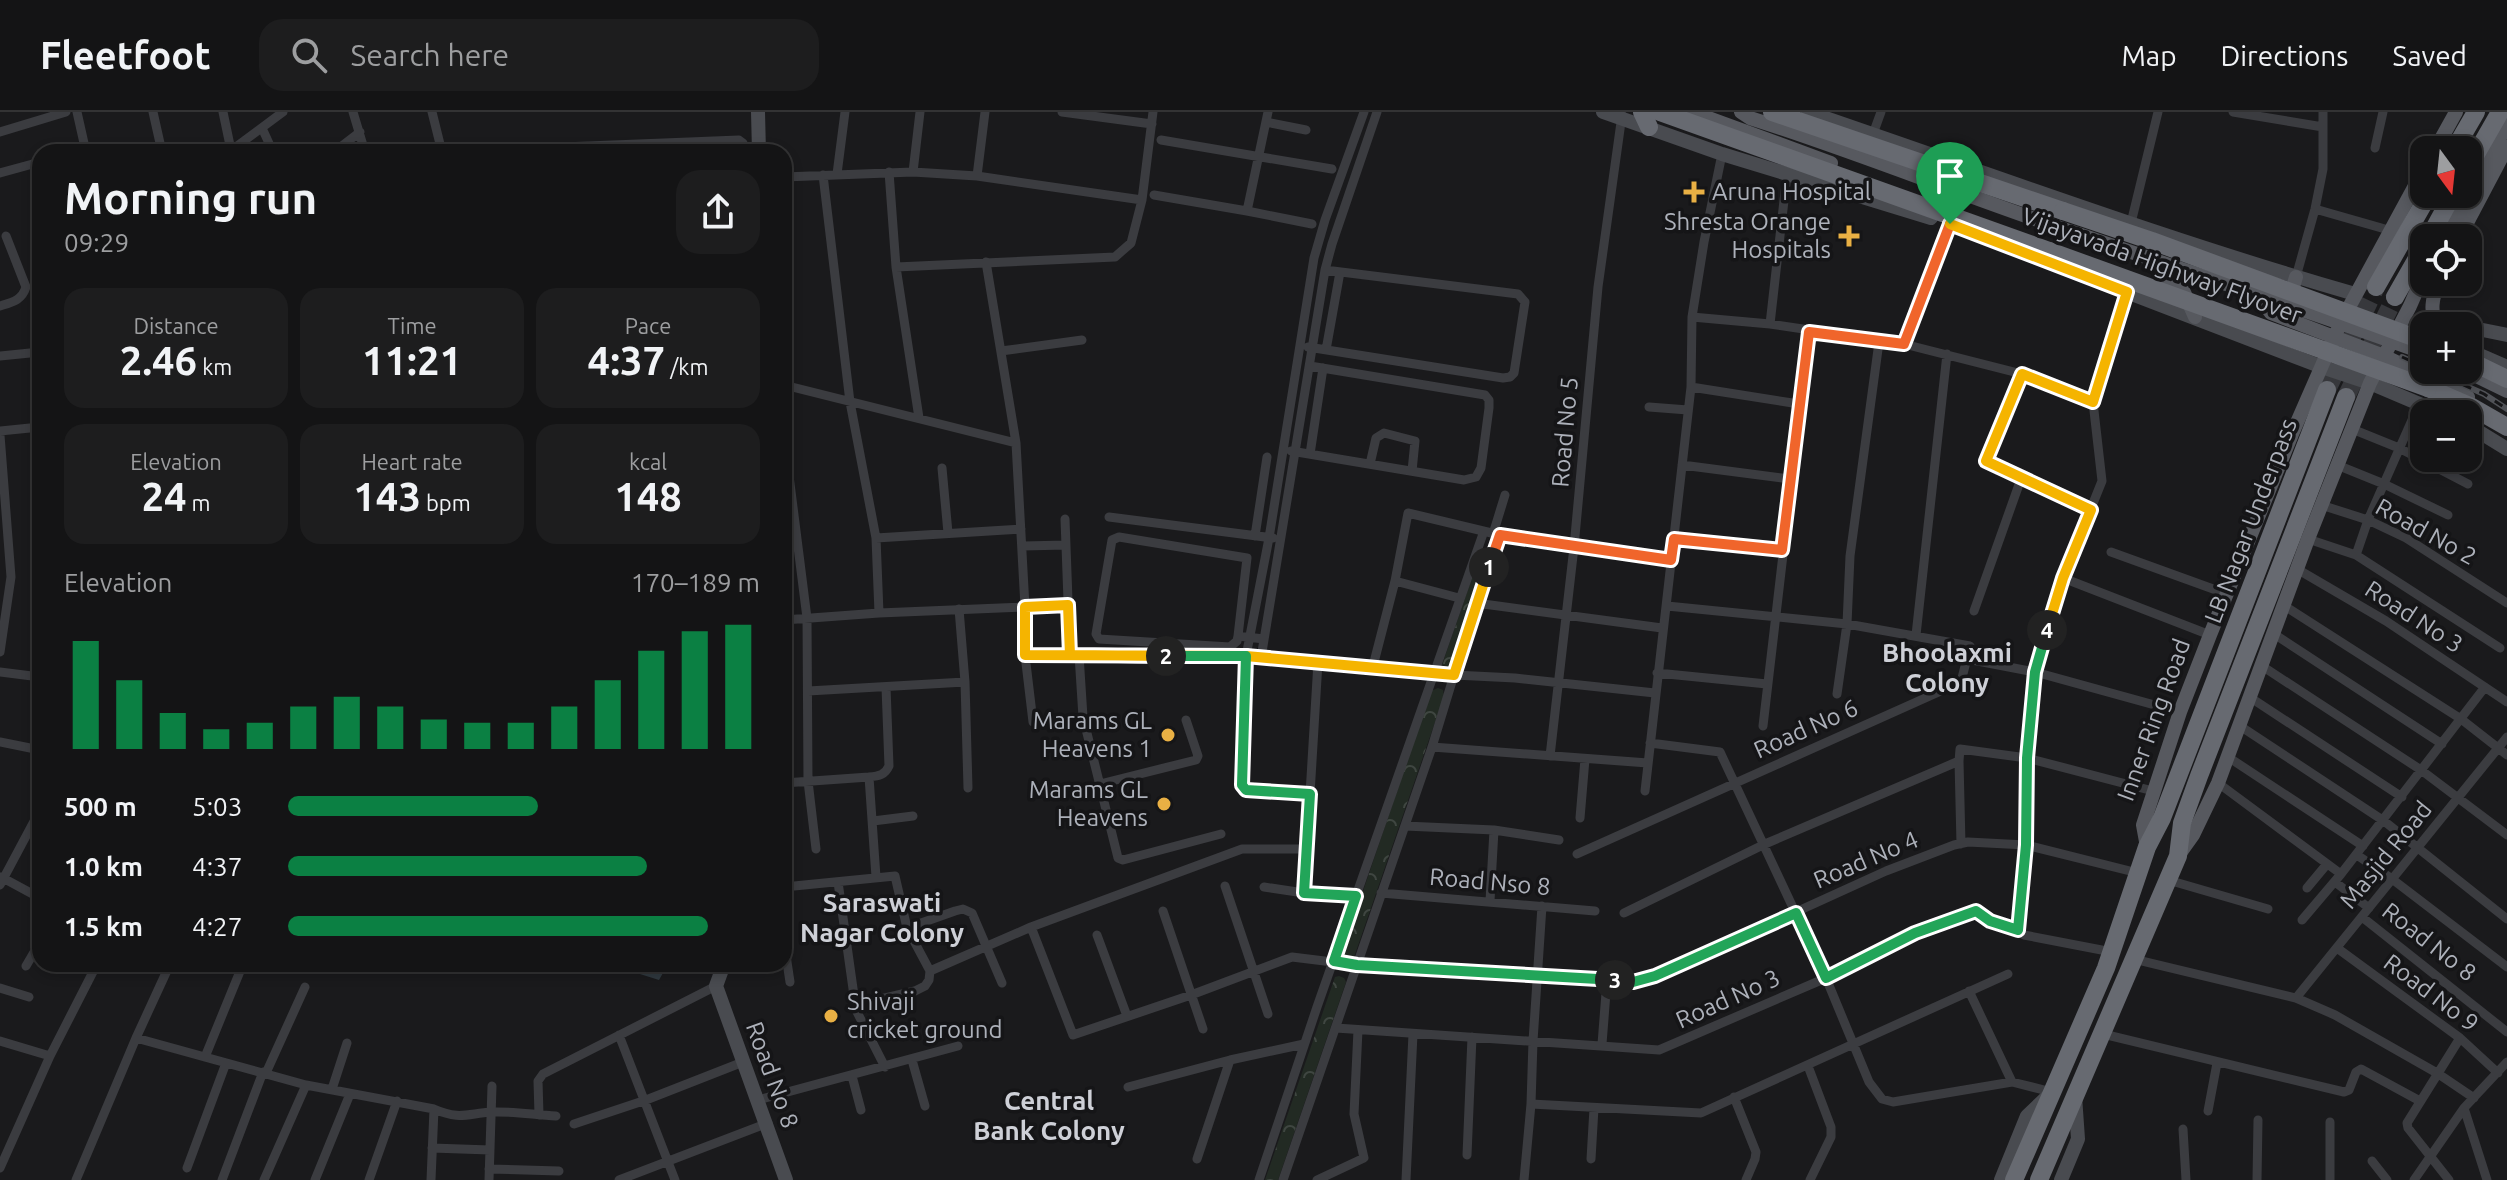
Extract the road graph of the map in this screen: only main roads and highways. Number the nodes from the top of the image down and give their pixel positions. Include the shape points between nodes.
1 (1692, 112) edge
2 (1741, 112) edge
3 (1772, 112) edge
4 (2455, 112) edge
5 (2476, 112) edge
6 (2500, 112) edge
7 (1650, 117) edge
8 (2507, 125) edge
9 (2442, 136) edge
10 (2462, 136) edge
11 (2482, 144) edge
12 (2507, 147) edge
13 (2410, 196) edge
14 (2421, 208) edge
15 (2451, 224) edge
16 (2466, 224) edge
17 (2227, 254) road end
18 (2410, 271) edge
19 (2196, 274) junction
20 (2296, 277) road end
21 (2376, 287) tunnel mouth
22 (2414, 296) edge
23 (2395, 297) tunnel mouth
24 (2285, 311) junction
25 (2195, 317) road end
26 (2341, 322) junction
27 (2410, 336) edge
28 (2335, 337) junction
29 (2393, 341) junction
30 (2273, 347) road end
31 (2410, 348) edge
32 (2384, 356) junction
33 (2506, 367) edge
34 (2498, 381) edge
35 (2327, 390) tunnel mouth
36 (2507, 391) edge
37 (2346, 397) tunnel mouth
38 (2507, 418) edge
39 (2507, 427) edge
40 (2147, 847) junction
41 (2178, 856) junction
42 (2109, 960) junction
43 (2130, 967) junction
44 (2086, 1014) junction
45 (2106, 1028) junction
46 (2014, 1180) edge
47 (2039, 1180) edge

1 - 25 main road via 2183,290
2 - 19 main road
3 - 27 highway, Vijayavada Highway Flyover, bridge
4 - 9 main road
5 - 10 highway
6 - 11 highway
7 - 39 highway, Vijayavada Highway Flyover, bridge via 2049,251 2428,388
8 - 15 main road
12 - 16 main road
13 - 26 main road, Inner Ring Road
14 - 21 highway
17 - 19 main road
18 - 23 highway
19 - 24 main road
20 - 24 main road
22 - 29 main road
24 - 26 main road
24 - 28 main road
24 - 30 main road
26 - 28 main road, Inner Ring Road
26 - 29 main road
28 - 32 main road
28 - 40 main road, Inner Ring Road via 2180,712 2143,825
29 - 31 main road
29 - 32 main road
32 - 38 main road
32 - 41 main road via 2321,505 2218,783
33 - 34 main road
34 - 36 main road
35 - 40 highway, LB Nagar Underpass
37 - 41 highway, LB Nagar Underpass via 2199,776 2182,823
40 - 42 highway, Inner Ring Road
41 - 43 highway
42 - 43 highway
42 - 44 highway, Inner Ring Road
43 - 45 highway
44 - 45 highway
44 - 46 highway, Inner Ring Road
45 - 47 highway

